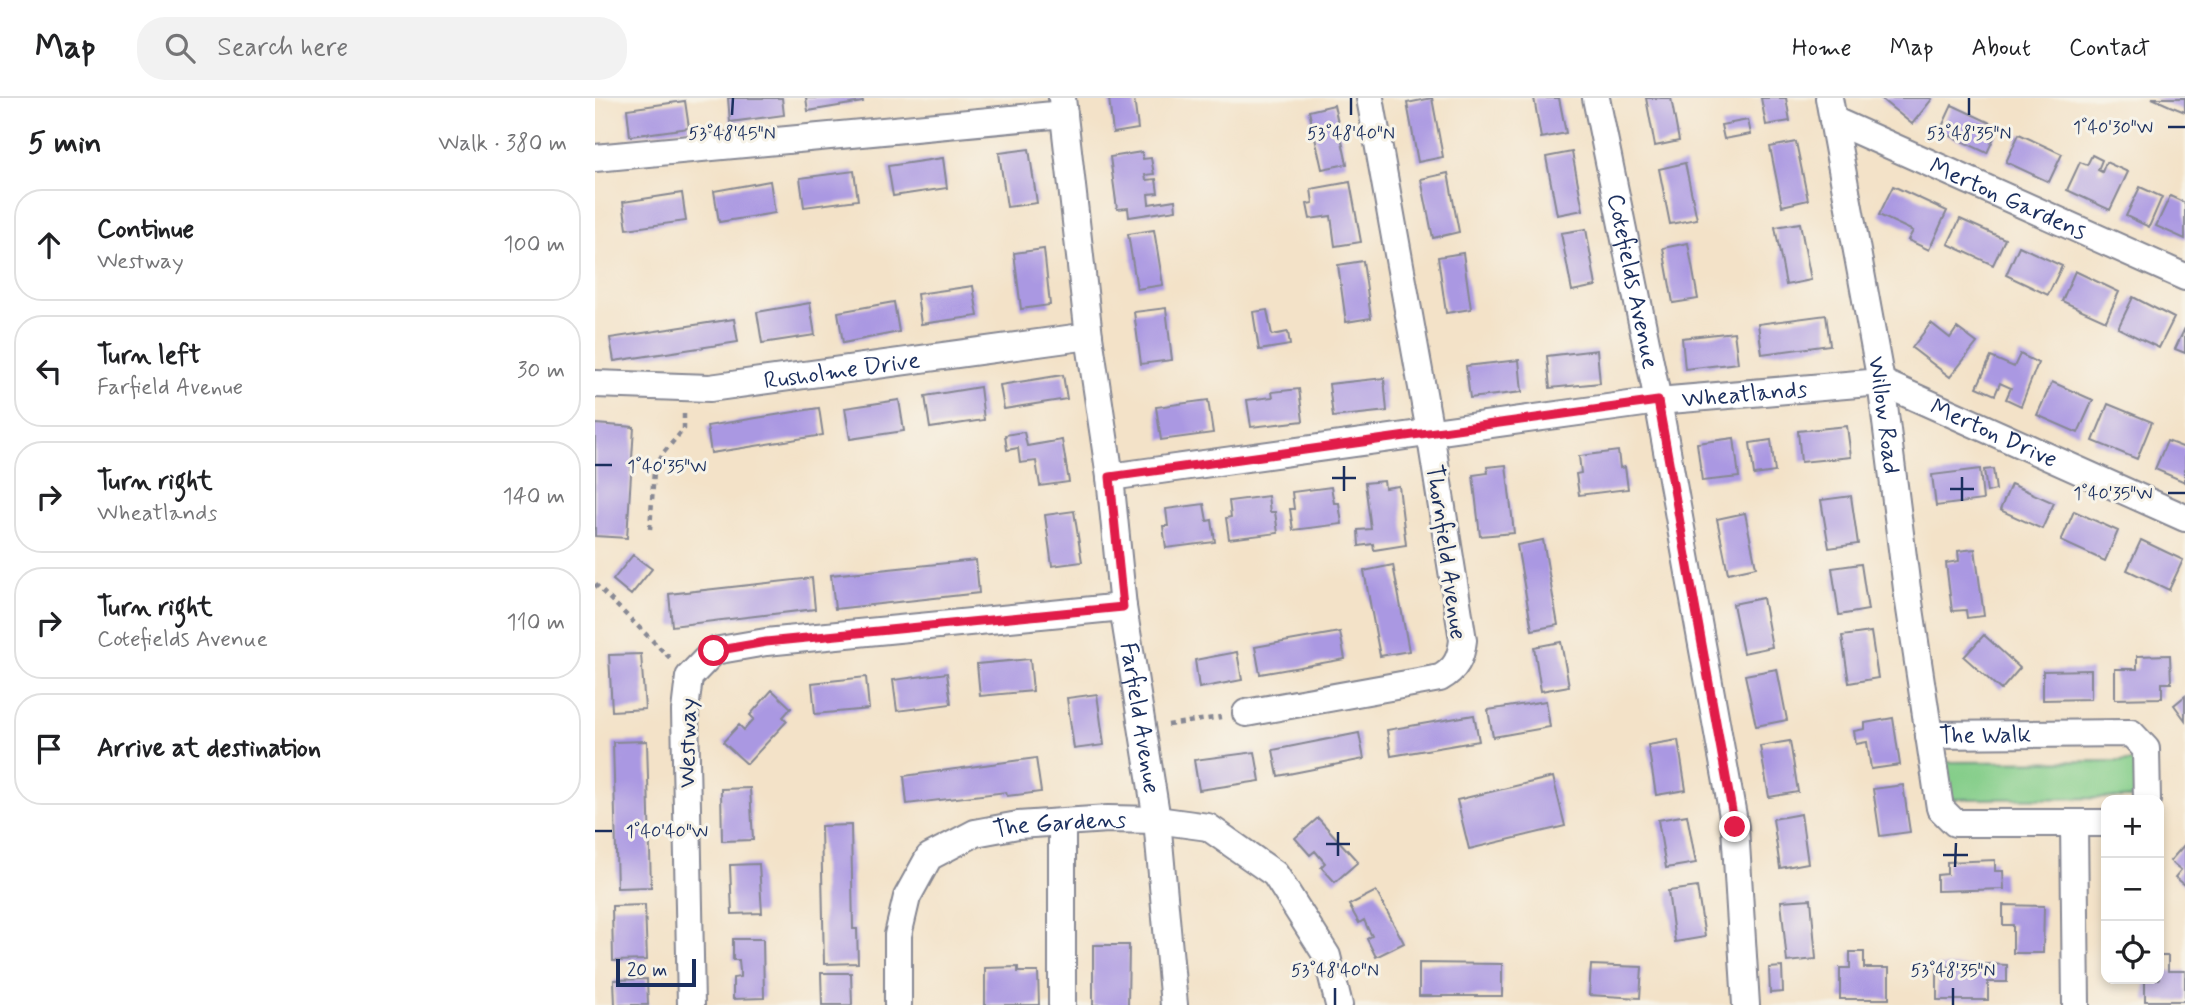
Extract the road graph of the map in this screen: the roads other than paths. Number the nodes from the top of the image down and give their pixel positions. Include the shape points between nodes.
1 (1370, 98) edge
2 (1596, 98) edge
3 (1063, 106) edge
4 (1831, 109) edge
5 (595, 158) edge
6 (2185, 276) edge
7 (1090, 336) junction
8 (1881, 382) junction
9 (595, 384) edge
10 (1658, 401) junction
11 (1430, 432) junction
12 (1110, 477) junction
13 (2185, 518) edge
14 (1123, 607) junction
15 (1246, 713) road end
16 (1929, 735) junction
17 (2147, 795) edge
18 (1157, 820) junction
19 (1062, 823) junction
20 (2074, 823) junction
21 (2101, 823) edge
22 (691, 1005) edge
23 (898, 1005) edge
24 (1062, 1005) edge
25 (1174, 1005) edge
26 (1339, 1005) edge
27 (1746, 1005) edge
28 (2076, 1005) edge

1 - 11 street, Thornfield Avenue
2 - 10 street, Cotefields Avenue
3 - 5 street
3 - 7 street, Farfield Avenue
4 - 6 street, Merton Gardens
4 - 8 street, Willow Road
7 - 9 street, Rusholme Drive via 710,388
7 - 12 street, Farfield Avenue
8 - 10 street, Wheatlands
8 - 13 street, Merton Drive
8 - 16 street, Willow Road
10 - 11 street, Wheatlands
10 - 27 street, Cotefields Avenue via 1735,827
11 - 12 street, Wheatlands
11 - 15 street, Thornfield Avenue via 1463,640 1453,671 1440,678
12 - 14 street, Farfield Avenue
14 - 18 street, Farfield Avenue
14 - 22 street, Westway via 714,651 689,677 685,712
16 - 17 street, The Walk via 2131,733 2146,749
16 - 20 street, The Walk via 1940,808 1955,823
18 - 19 street, The Gardens
18 - 25 street, Farfield Avenue
18 - 26 street, The Gardens via 1208,827 1275,874 1327,956
19 - 23 street, The Gardens via 975,833 929,858 907,897 898,935
19 - 24 street
20 - 21 street, The Walk
20 - 28 street

